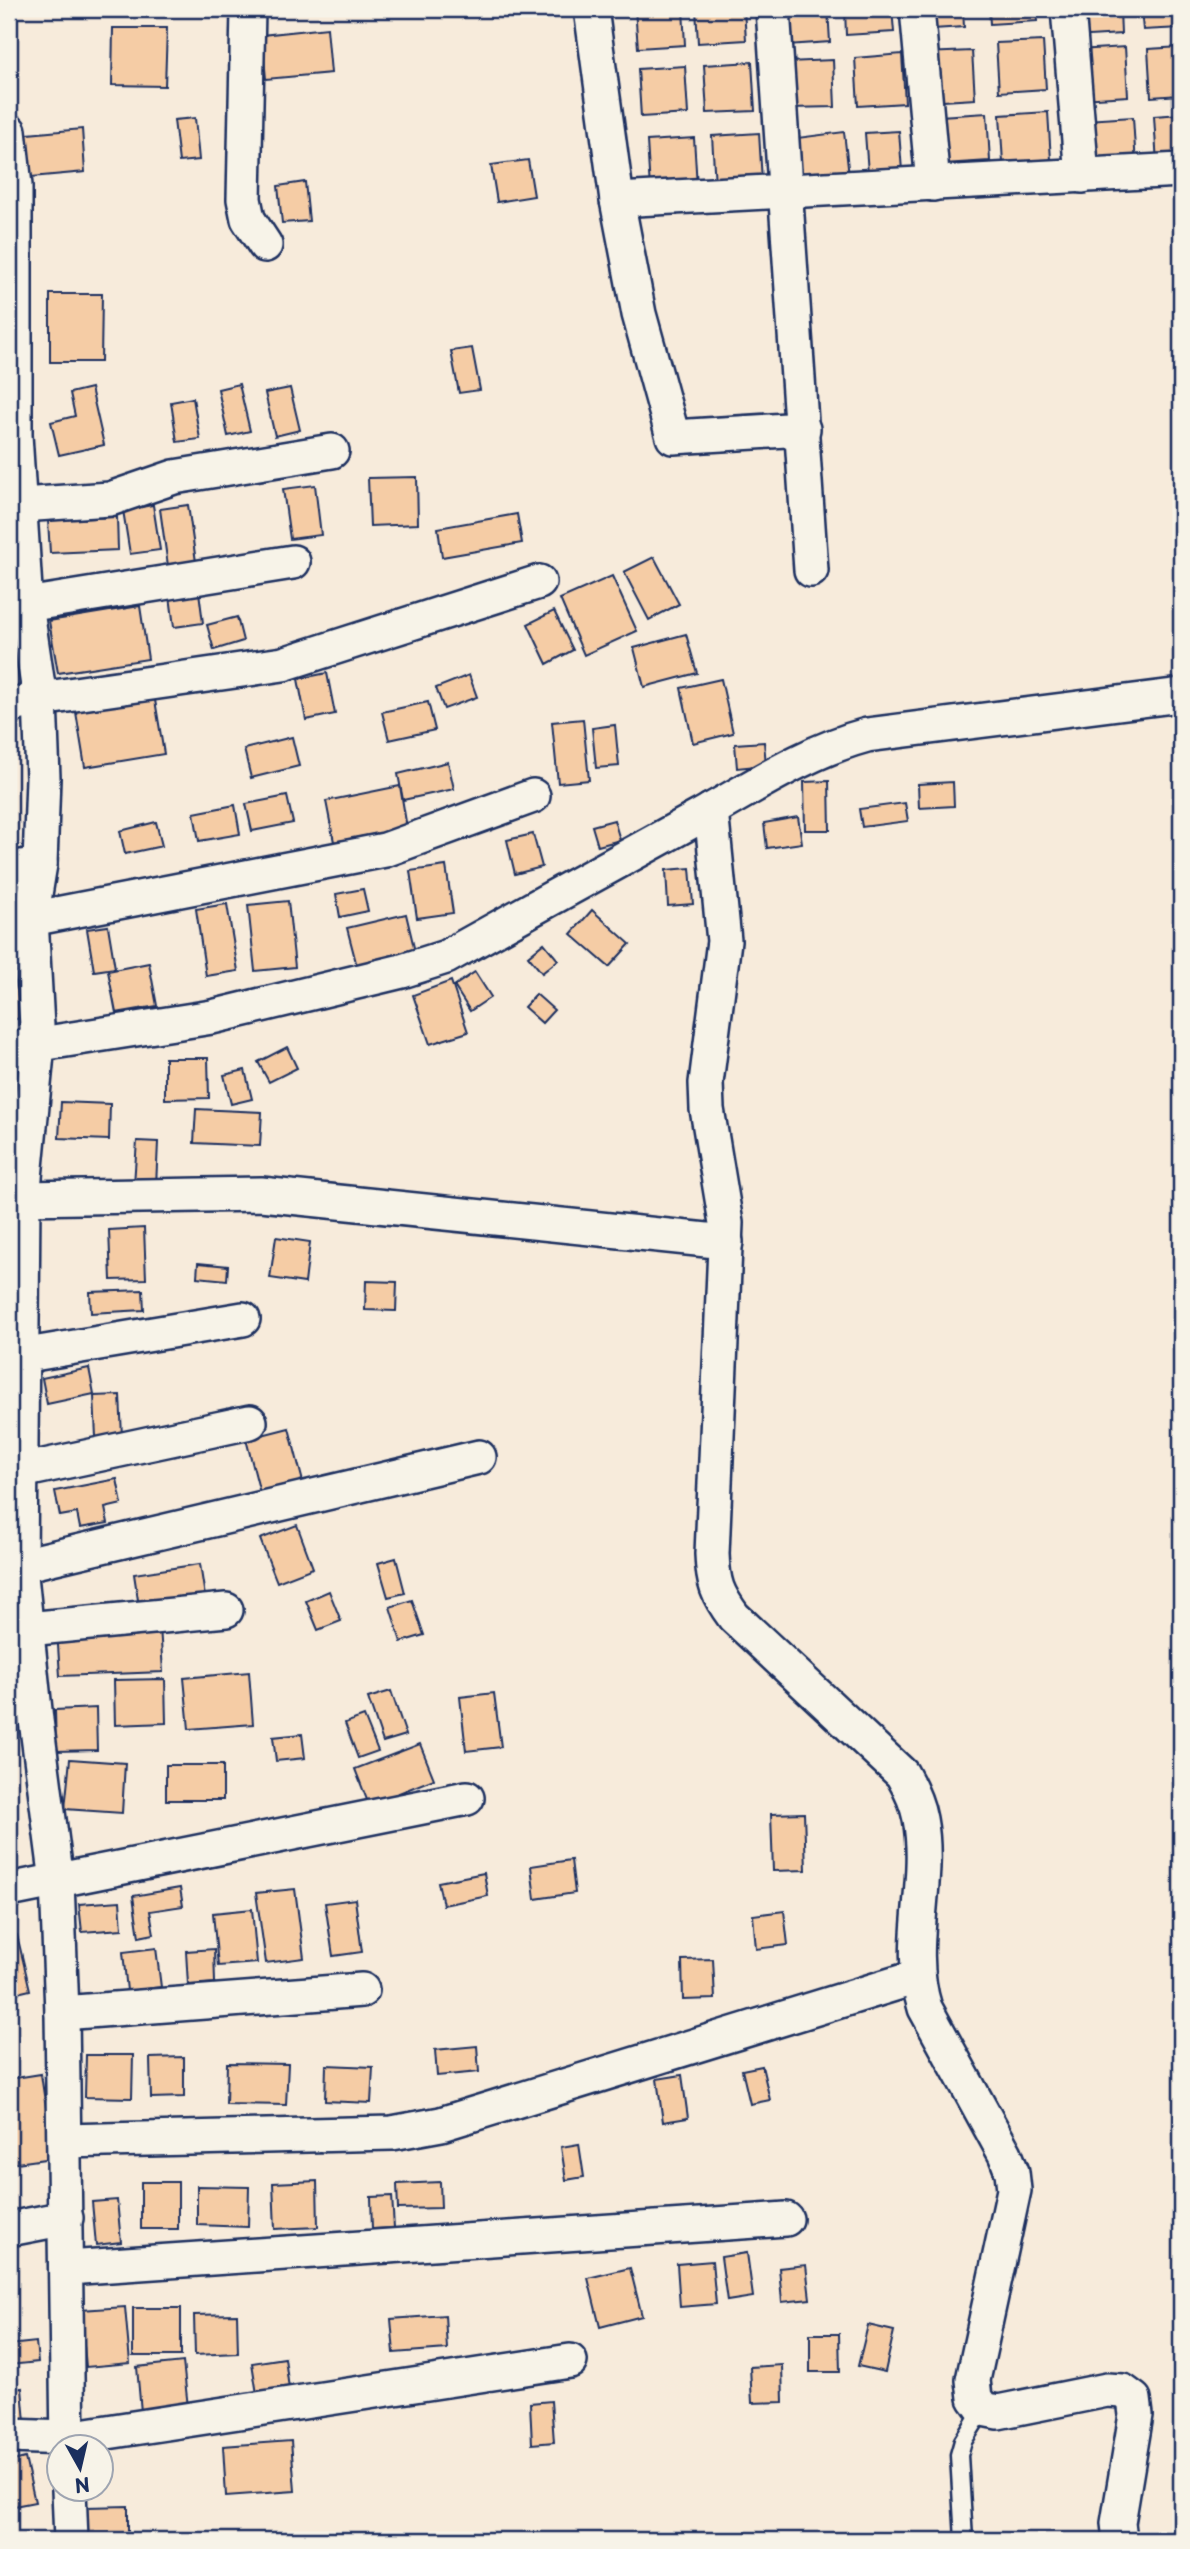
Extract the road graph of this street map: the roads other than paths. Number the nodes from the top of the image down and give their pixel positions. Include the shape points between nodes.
1 (248, 9) edge
2 (591, 9) edge
3 (773, 9) edge
4 (918, 9) edge
5 (1068, 9) edge
6 (9, 131) edge
7 (1181, 170) edge
8 (1082, 176) junction
9 (933, 184) junction
10 (785, 192) junction
11 (617, 200) junction
12 (265, 244) dead end
13 (803, 429) junction
14 (12, 436) edge
15 (332, 451) dead end
16 (20, 505) junction
17 (16, 546) edge
18 (293, 562) dead end
19 (811, 570) dead end
20 (539, 582) dead end
21 (26, 605) junction
22 (1181, 695) edge
23 (24, 703) edge
24 (533, 796) dead end
25 (711, 810) junction
26 (24, 867) edge
27 (31, 919) junction
28 (23, 1047) edge
29 (18, 1211) edge
30 (726, 1242) junction
31 (243, 1319) dead end
32 (20, 1356) junction
33 (250, 1422) dead end
34 (480, 1457) dead end
35 (21, 1471) junction
36 (14, 1567) edge
37 (226, 1611) dead end
38 (27, 1629) junction
39 (22, 1723) edge
40 (467, 1798) dead end
41 (57, 1881) junction
42 (9, 1890) edge
43 (917, 1977) junction
44 (362, 1990) dead end
45 (62, 2013) junction
46 (64, 2141) junction
47 (66, 2218) junction
48 (786, 2219) dead end
49 (9, 2229) edge
50 (67, 2268) junction
51 (570, 2361) dead end
52 (983, 2409) junction
53 (68, 2434) edge
54 (116, 2435) edge
55 (9, 2436) edge
56 (46, 2440) edge
57 (70, 2504) edge
58 (71, 2540) edge
59 (964, 2540) edge
60 (1120, 2540) edge

1 - 12 street via 244,199 248,219
2 - 11 street
3 - 10 street
4 - 9 street
5 - 8 street
6 - 14 street via 15,186
7 - 8 street
8 - 9 street
9 - 10 street
10 - 11 street
10 - 13 street
11 - 13 street via 639,314 673,437
13 - 19 street
14 - 16 street
15 - 16 street via 174,477 110,499
16 - 17 street
17 - 21 street
18 - 21 street
20 - 23 street via 283,664
21 - 23 street
22 - 25 street via 867,735 822,750
23 - 26 street via 43,778
24 - 27 street via 385,850
25 - 28 street via 446,957 423,965 212,1017
25 - 30 street via 724,941 706,1083
26 - 27 street
27 - 28 street
28 - 29 street
29 - 30 street via 261,1194
29 - 32 street
30 - 43 street via 713,1579 734,1617 902,1774 914,1796 923,1838
31 - 32 street
32 - 35 street
33 - 35 street
34 - 36 street
35 - 36 street
36 - 38 street
37 - 38 street
38 - 39 street
39 - 41 street
40 - 41 street
41 - 42 street
41 - 45 street
43 - 46 street via 441,2124 392,2133
43 - 52 street via 925,2008 1012,2172 1014,2190 973,2380 975,2398
44 - 45 street
45 - 46 street
46 - 47 street
47 - 49 street
47 - 50 street
48 - 50 street
50 - 53 street
51 - 54 street
52 - 59 lane via 959,2455
52 - 60 street via 998,2412 1107,2390 1123,2391 1134,2399 1136,2414 1118,2524
55 - 56 street
57 - 58 street

